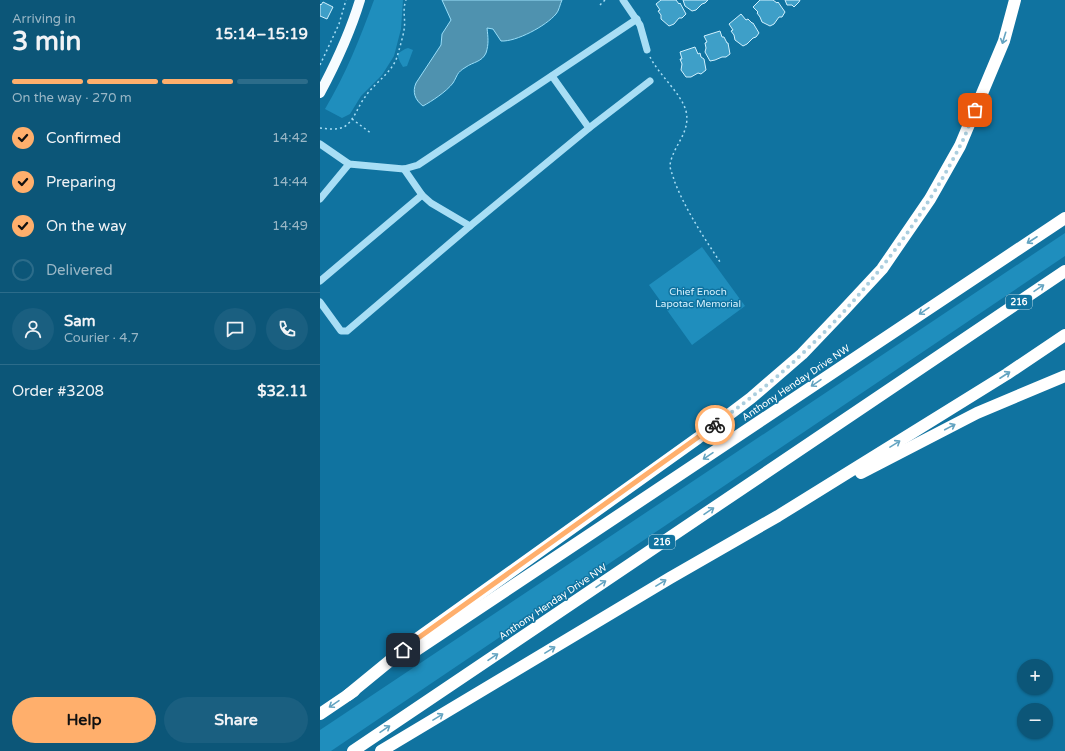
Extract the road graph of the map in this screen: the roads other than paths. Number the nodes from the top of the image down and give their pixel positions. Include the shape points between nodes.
1 (360, 0) edge
2 (623, 0) edge
3 (1015, 0) edge
4 (637, 19) junction
5 (647, 50) road end
6 (552, 76) junction
7 (650, 81) dead end
8 (320, 93) edge
9 (589, 128) junction
10 (320, 144) edge
11 (349, 164) junction
12 (404, 169) junction
13 (422, 196) junction
14 (320, 199) edge
15 (1065, 218) edge
16 (470, 226) junction
17 (1065, 271) edge
18 (320, 281) edge
19 (320, 302) edge
20 (1065, 334) edge
21 (1065, 376) edge
22 (778, 516) junction
23 (348, 695) junction
24 (320, 714) edge
25 (353, 751) edge
26 (381, 751) edge

1 - 8 main road via 340,55
2 - 4 street
3 -> 23 highway via 1004,41 960,146 930,199 882,269 844,311 802,354 751,398 414,641
4 - 5 street
4 - 6 street
6 - 9 street
6 - 12 street via 418,165
7 - 9 street
9 - 16 street
10 - 11 street
11 - 12 street
11 - 14 street
12 - 13 street
13 - 16 street
13 - 18 street
15 -> 23 highway, Anthony Henday Drive NW
16 - 19 street via 347,331 341,332
25 -> 17 highway, Anthony Henday Drive NW / 216
22 -> 20 highway via 1001,378
22 -> 21 highway via 977,413
26 -> 22 highway
23 -> 24 highway, Anthony Henday Drive NW

